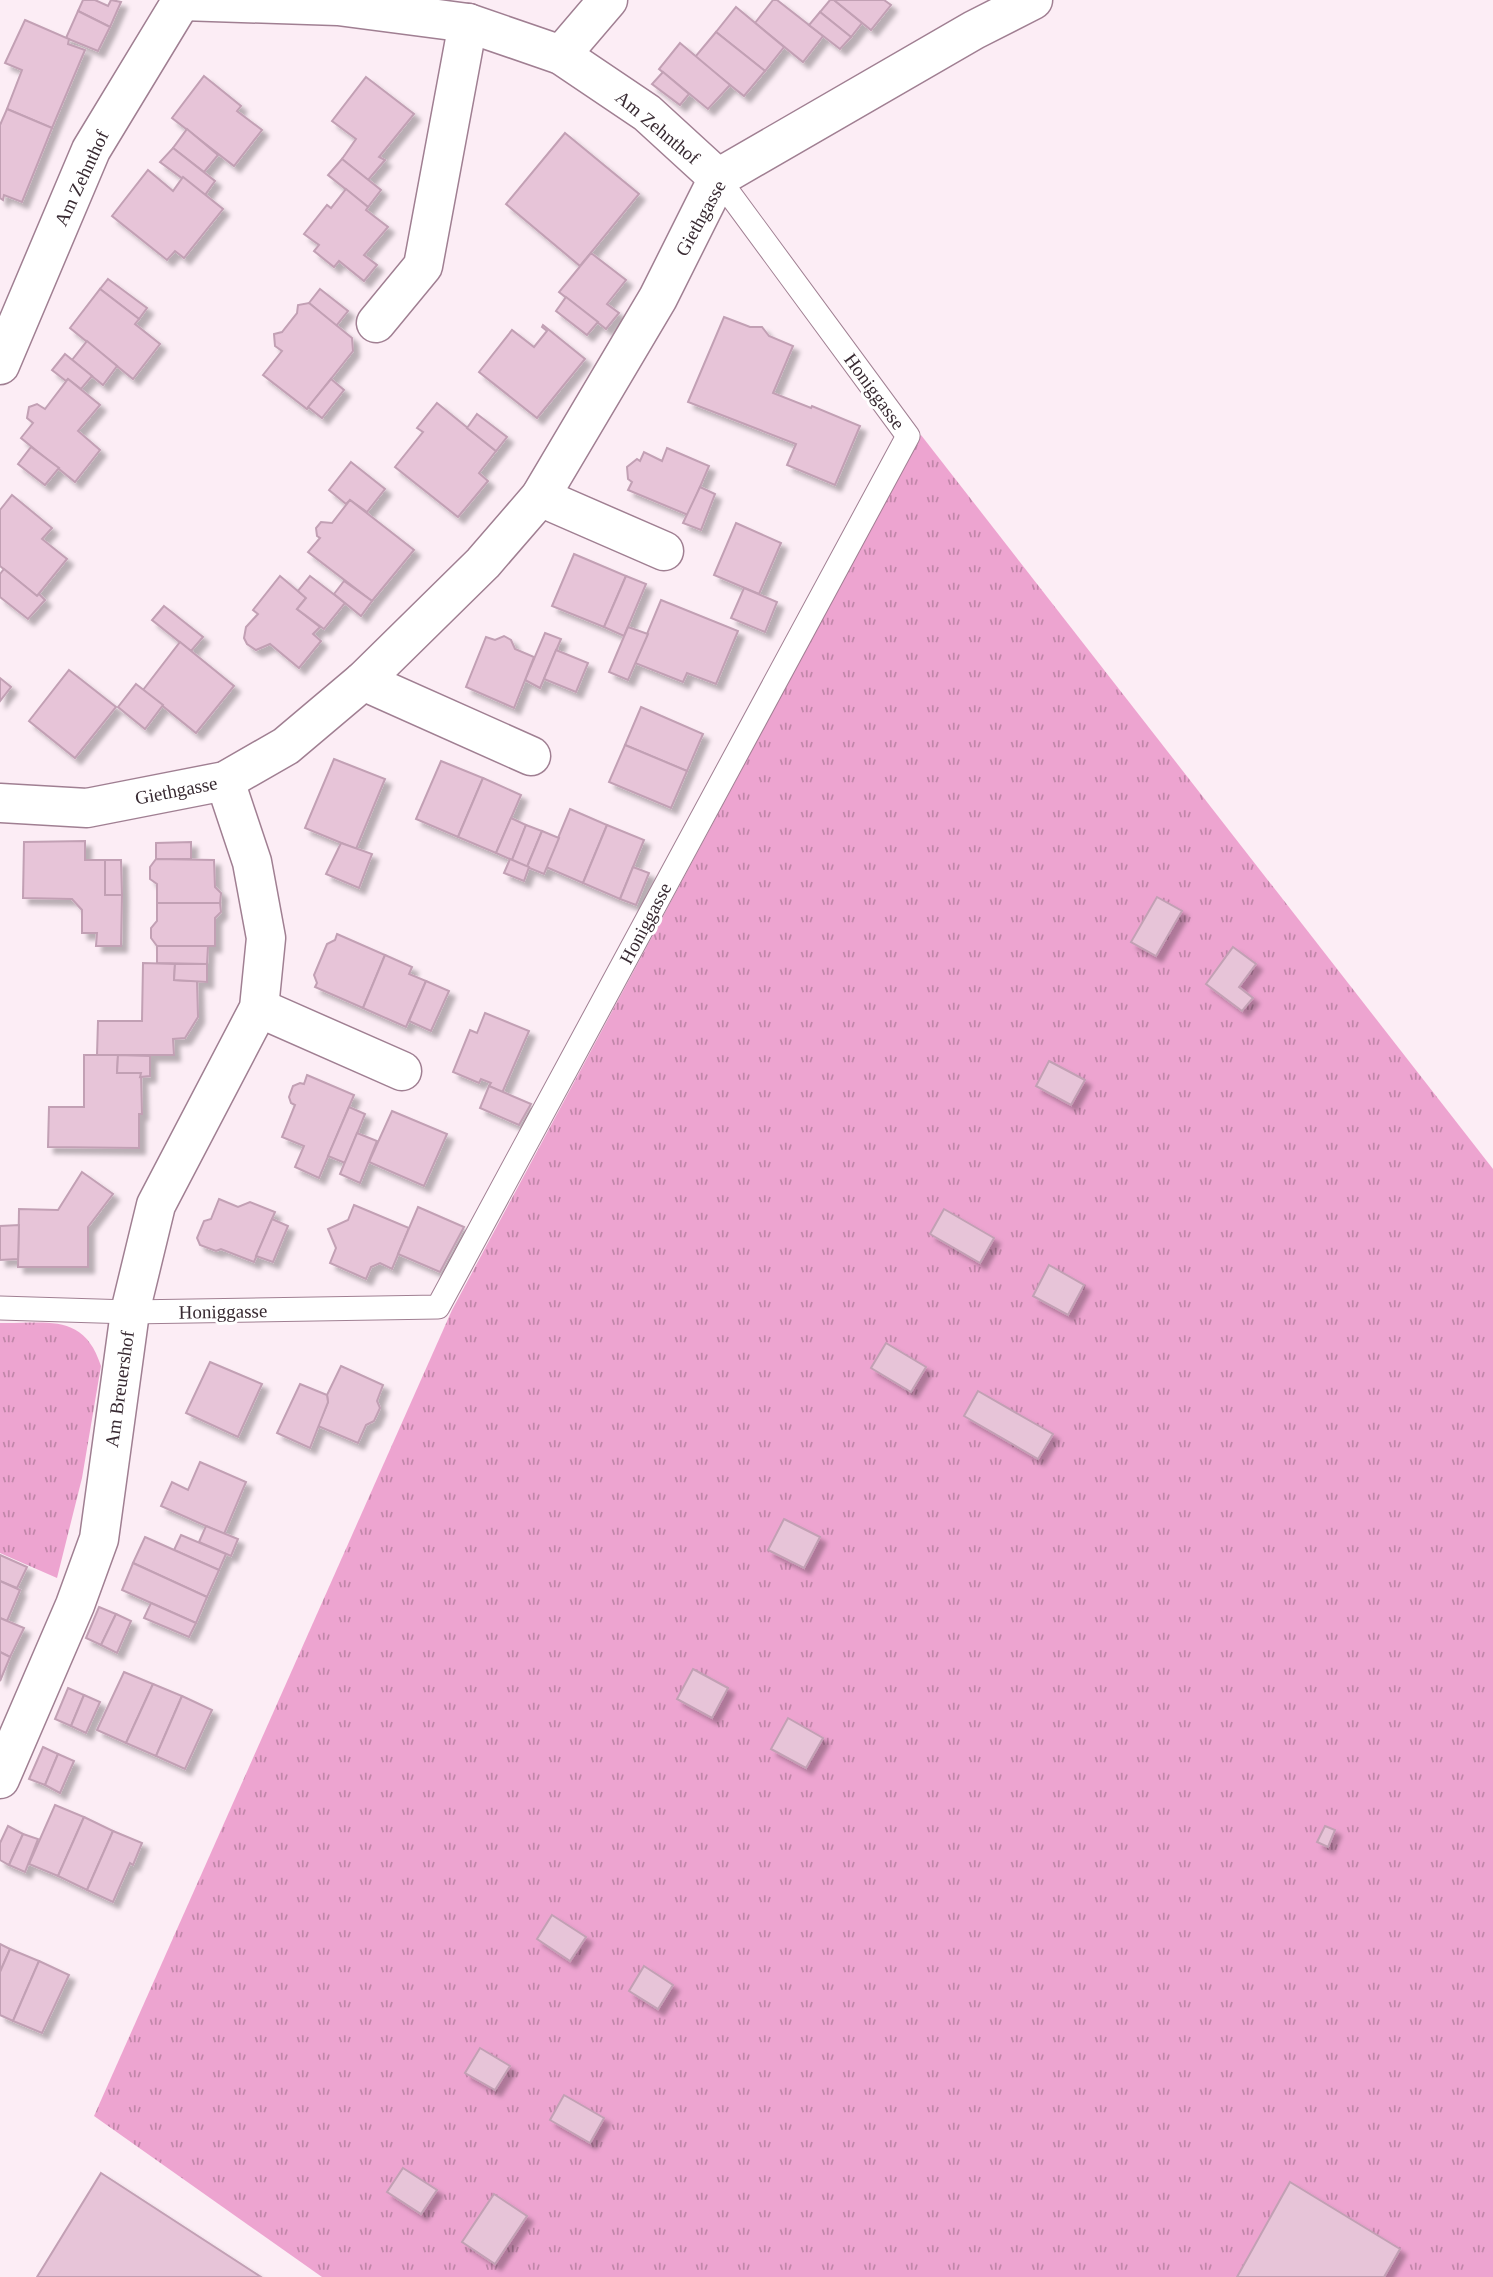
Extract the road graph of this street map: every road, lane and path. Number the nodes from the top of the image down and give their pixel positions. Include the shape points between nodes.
1 (182, 0) edge
2 (608, 0) edge
3 (1033, 0) edge
4 (468, 23) junction
5 (561, 55) junction
6 (718, 178) junction
7 (376, 323) dead end
8 (0, 365) edge
9 (540, 498) junction
10 (664, 551) dead end
11 (363, 681) junction
12 (531, 756) dead end
13 (225, 781) junction
14 (0, 803) edge
15 (259, 1008) junction
16 (402, 1070) dead end
17 (0, 1308) edge
18 (130, 1312) junction
19 (0, 1779) edge

1 - 4 street, Am Zehnthof via 338,6
1 - 8 street, Am Zehnthof via 90,150
2 - 5 street
3 - 6 street, Giethgasse
4 - 5 street, Am Zehnthof
4 - 7 street via 423,266
5 - 6 street, Am Zehnthof via 647,113
6 - 9 street, Giethgasse via 658,298
6 - 18 lane, Honiggasse via 908,436 438,1307
9 - 10 street
9 - 11 street, Giethgasse via 483,563
11 - 12 street
11 - 13 street, Giethgasse via 286,746
13 - 14 street, Giethgasse via 87,808
13 - 15 street, Am Breuershof via 252,862 266,938
15 - 16 street
15 - 18 street, Am Breuershof via 156,1205
17 - 18 lane, Honiggasse
18 - 19 street, Am Breuershof via 99,1539

